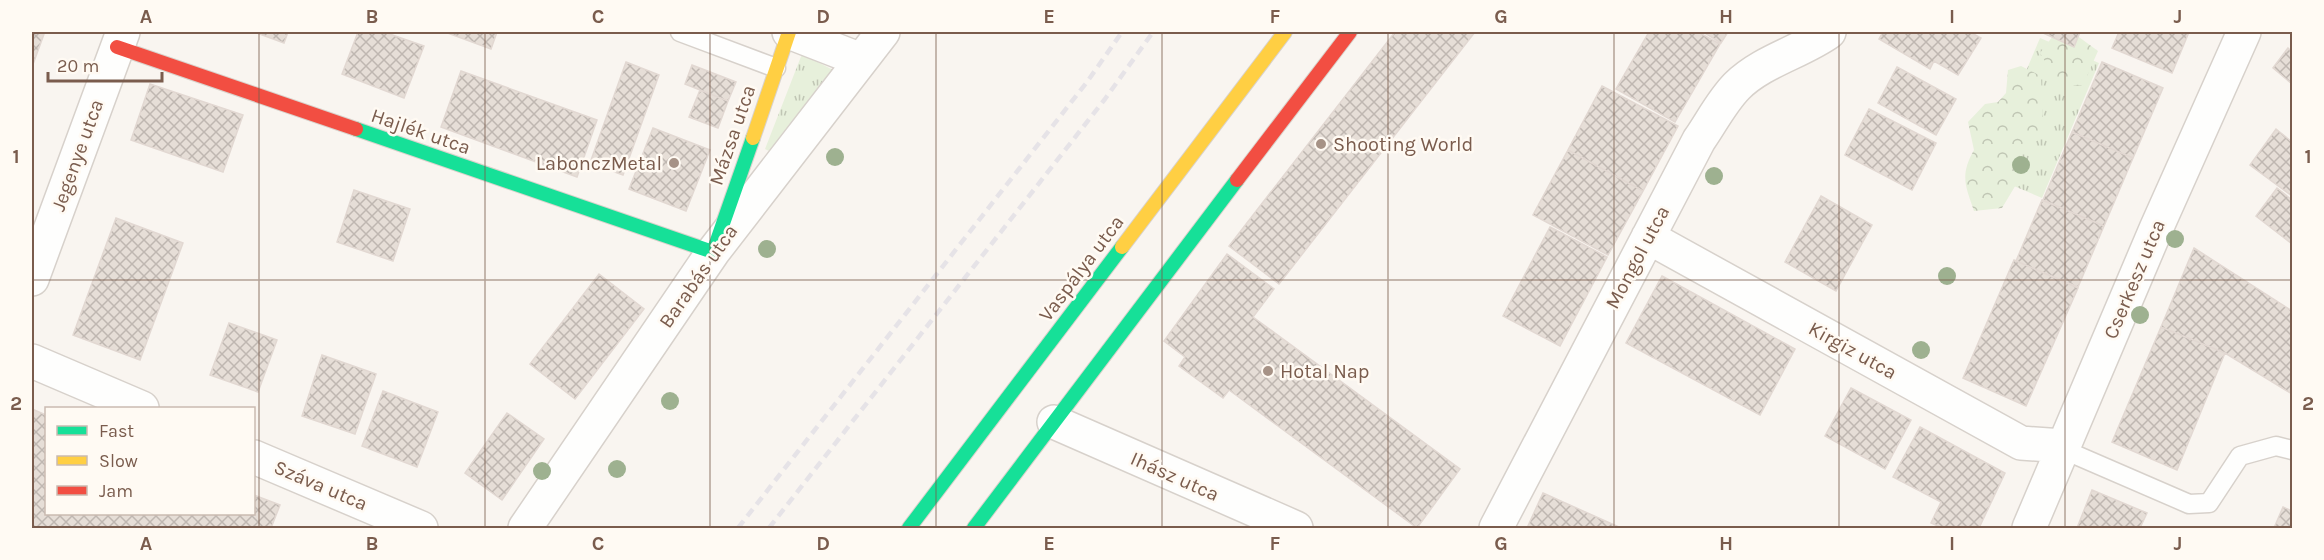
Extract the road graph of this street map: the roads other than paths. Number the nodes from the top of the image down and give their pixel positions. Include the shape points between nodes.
1 (680, 32) edge
2 (789, 32) edge
3 (883, 32) edge
4 (1285, 32) edge
5 (1350, 32) edge
6 (1829, 32) edge
7 (2244, 32) edge
8 (120, 39) edge
9 (861, 60) junction
10 (776, 68) junction
11 (1648, 237) junction
12 (713, 252) junction
13 (32, 279) edge
14 (32, 361) edge
15 (140, 407) edge
16 (1050, 419) junction
17 (2062, 448) junction
18 (2292, 450) edge
19 (255, 456) edge
20 (421, 528) edge
21 (525, 528) edge
22 (909, 528) edge
23 (974, 528) edge
24 (1296, 528) edge
25 (1496, 528) edge
26 (2029, 528) edge

1 - 10 lane
2 - 9 street
2 - 10 main road, Mázsa utca
3 - 9 street, Barabás utca
4 - 22 main road, Vaspálya utca via 1017,393
5 - 16 main road
6 - 11 street, Mongol utca via 1737,86 1699,140
7 - 17 street, Cserkesz utca
8 - 12 main road, Hajlék utca
8 - 13 street, Jegenye utca
9 - 12 street, Barabás utca
10 - 12 main road, Mázsa utca
11 - 17 street, Kirgiz utca via 2021,443
11 - 25 street, Mongol utca
12 - 21 street, Barabás utca
14 - 15 street
16 - 23 main road
16 - 24 street, Ihász utca
17 - 18 lane via 2189,504 2209,503 2240,456 2276,446
17 - 26 street, Cserkesz utca
19 - 20 street, Száva utca

